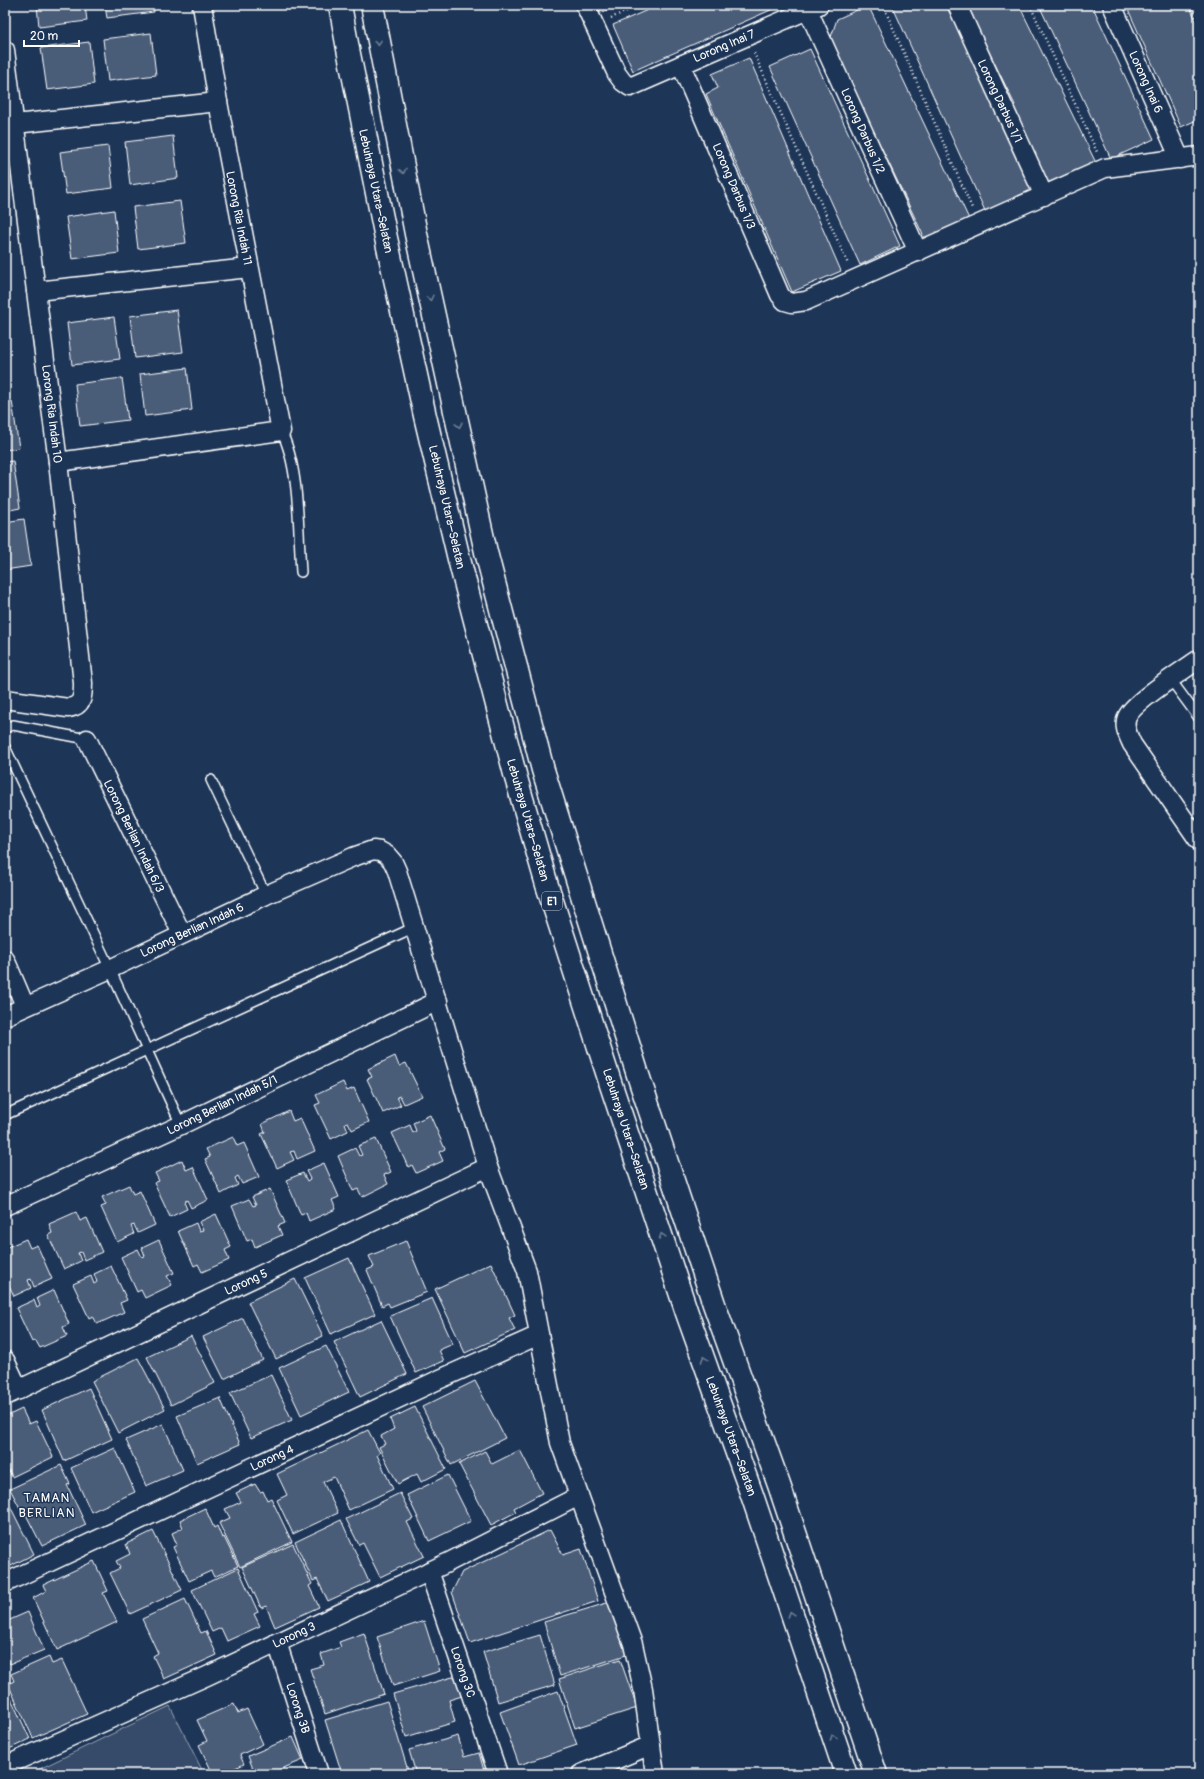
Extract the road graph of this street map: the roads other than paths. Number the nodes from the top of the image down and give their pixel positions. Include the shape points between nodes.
1 (202, 5) edge
2 (340, 5) edge
3 (372, 5) edge
4 (585, 5) edge
5 (957, 5) edge
6 (1112, 5) edge
7 (813, 7) edge
8 (5, 50) edge
9 (681, 64) junction
10 (218, 102) junction
11 (15, 124) junction
12 (1199, 156) edge
13 (1180, 159) junction
14 (1044, 196) junction
15 (918, 252) junction
16 (248, 268) junction
17 (36, 291) junction
18 (281, 431) junction
19 (58, 462) junction
20 (301, 572) dead end
21 (1199, 659) edge
22 (1171, 680) junction
23 (5, 699) edge
24 (1199, 718) edge
25 (5, 728) edge
26 (87, 739) joint
27 (5, 747) edge
28 (212, 780) dead end
29 (1199, 841) edge
30 (266, 895) junction
31 (415, 927) junction
32 (182, 934) junction
33 (5, 959) edge
34 (110, 969) junction
35 (438, 1001) junction
36 (26, 1006) junction
37 (5, 1016) edge
38 (147, 1049) junction
39 (5, 1115) edge
40 (181, 1125) junction
41 (488, 1167) junction
42 (5, 1206) edge
43 (539, 1335) junction
44 (5, 1360) edge
45 (12, 1393) edge
46 (579, 1496) junction
47 (429, 1571) junction
48 (5, 1583) edge
49 (277, 1642) junction
50 (651, 1745) junction
51 (5, 1766) edge
52 (320, 1774) edge
53 (498, 1774) edge
54 (581, 1774) edge
55 (655, 1774) edge
56 (846, 1774) edge
57 (876, 1774) edge

1 - 10 street, Lorong Ria Indah 11
56 -> 2 highway, Lebuhraya Utara–Selatan / E1 via 611,1085 547,885 516,778 425,416 386,238
3 -> 57 highway, E1 via 416,234 486,552 543,770 638,1075
4 - 9 street, Lorong Inai 7 via 617,74 630,87
5 - 14 street, Lorong Darbus 1/1
6 - 13 street, Lorong Inai 6
7 - 9 street, Lorong Inai 7
7 - 15 street, Lorong Darbus 1/2
8 - 11 street, Lorong Ria Indah 10
9 - 15 street, Lorong Darbus 1/3 via 780,295 785,301 806,301
10 - 11 street
10 - 16 street, Lorong Ria Indah 11
11 - 17 street, Lorong Ria Indah 10
12 - 13 street
13 - 14 street via 1105,168
14 - 15 street
16 - 17 street
16 - 18 street, Lorong Ria Indah 11
17 - 19 street, Lorong Ria Indah 10
18 - 19 street
18 - 20 lane via 288,444 293,465
19 - 23 street, Lorong Ria Indah 10 via 83,695 75,707 68,708
21 - 22 street
22 - 24 lane
22 - 29 street via 1132,710 1127,717 1126,725 1132,744
25 - 26 lane via 13,725
26 - 32 street, Lorong Berlian Indah 6/3
27 - 34 lane
28 - 30 lane
30 - 31 street, Lorong Berlian Indah 6 via 353,857 373,850 380,851 393,862
30 - 32 street, Lorong Berlian Indah 6
31 - 35 street
31 - 38 lane
32 - 34 street, Lorong Berlian Indah 6
33 - 36 street
34 - 36 street, Lorong Berlian Indah 6
34 - 38 lane
35 - 40 street, Lorong Berlian Indah 5/1
35 - 41 street
36 - 37 street, Lorong Berlian Indah 6
38 - 39 lane
38 - 40 lane
40 - 42 street, Lorong Berlian Indah 5/1
41 - 43 street via 527,1271
41 - 45 street, Lorong 5
43 - 46 street via 560,1443
43 - 48 street, Lorong 4
44 - 45 street
46 - 47 street, Lorong 3
46 - 50 street via 633,1644
47 - 49 street, Lorong 3
47 - 53 street, Lorong 3C
49 - 51 street, Lorong 3
49 - 52 street, Lorong 3B
50 - 54 street
50 - 55 street

